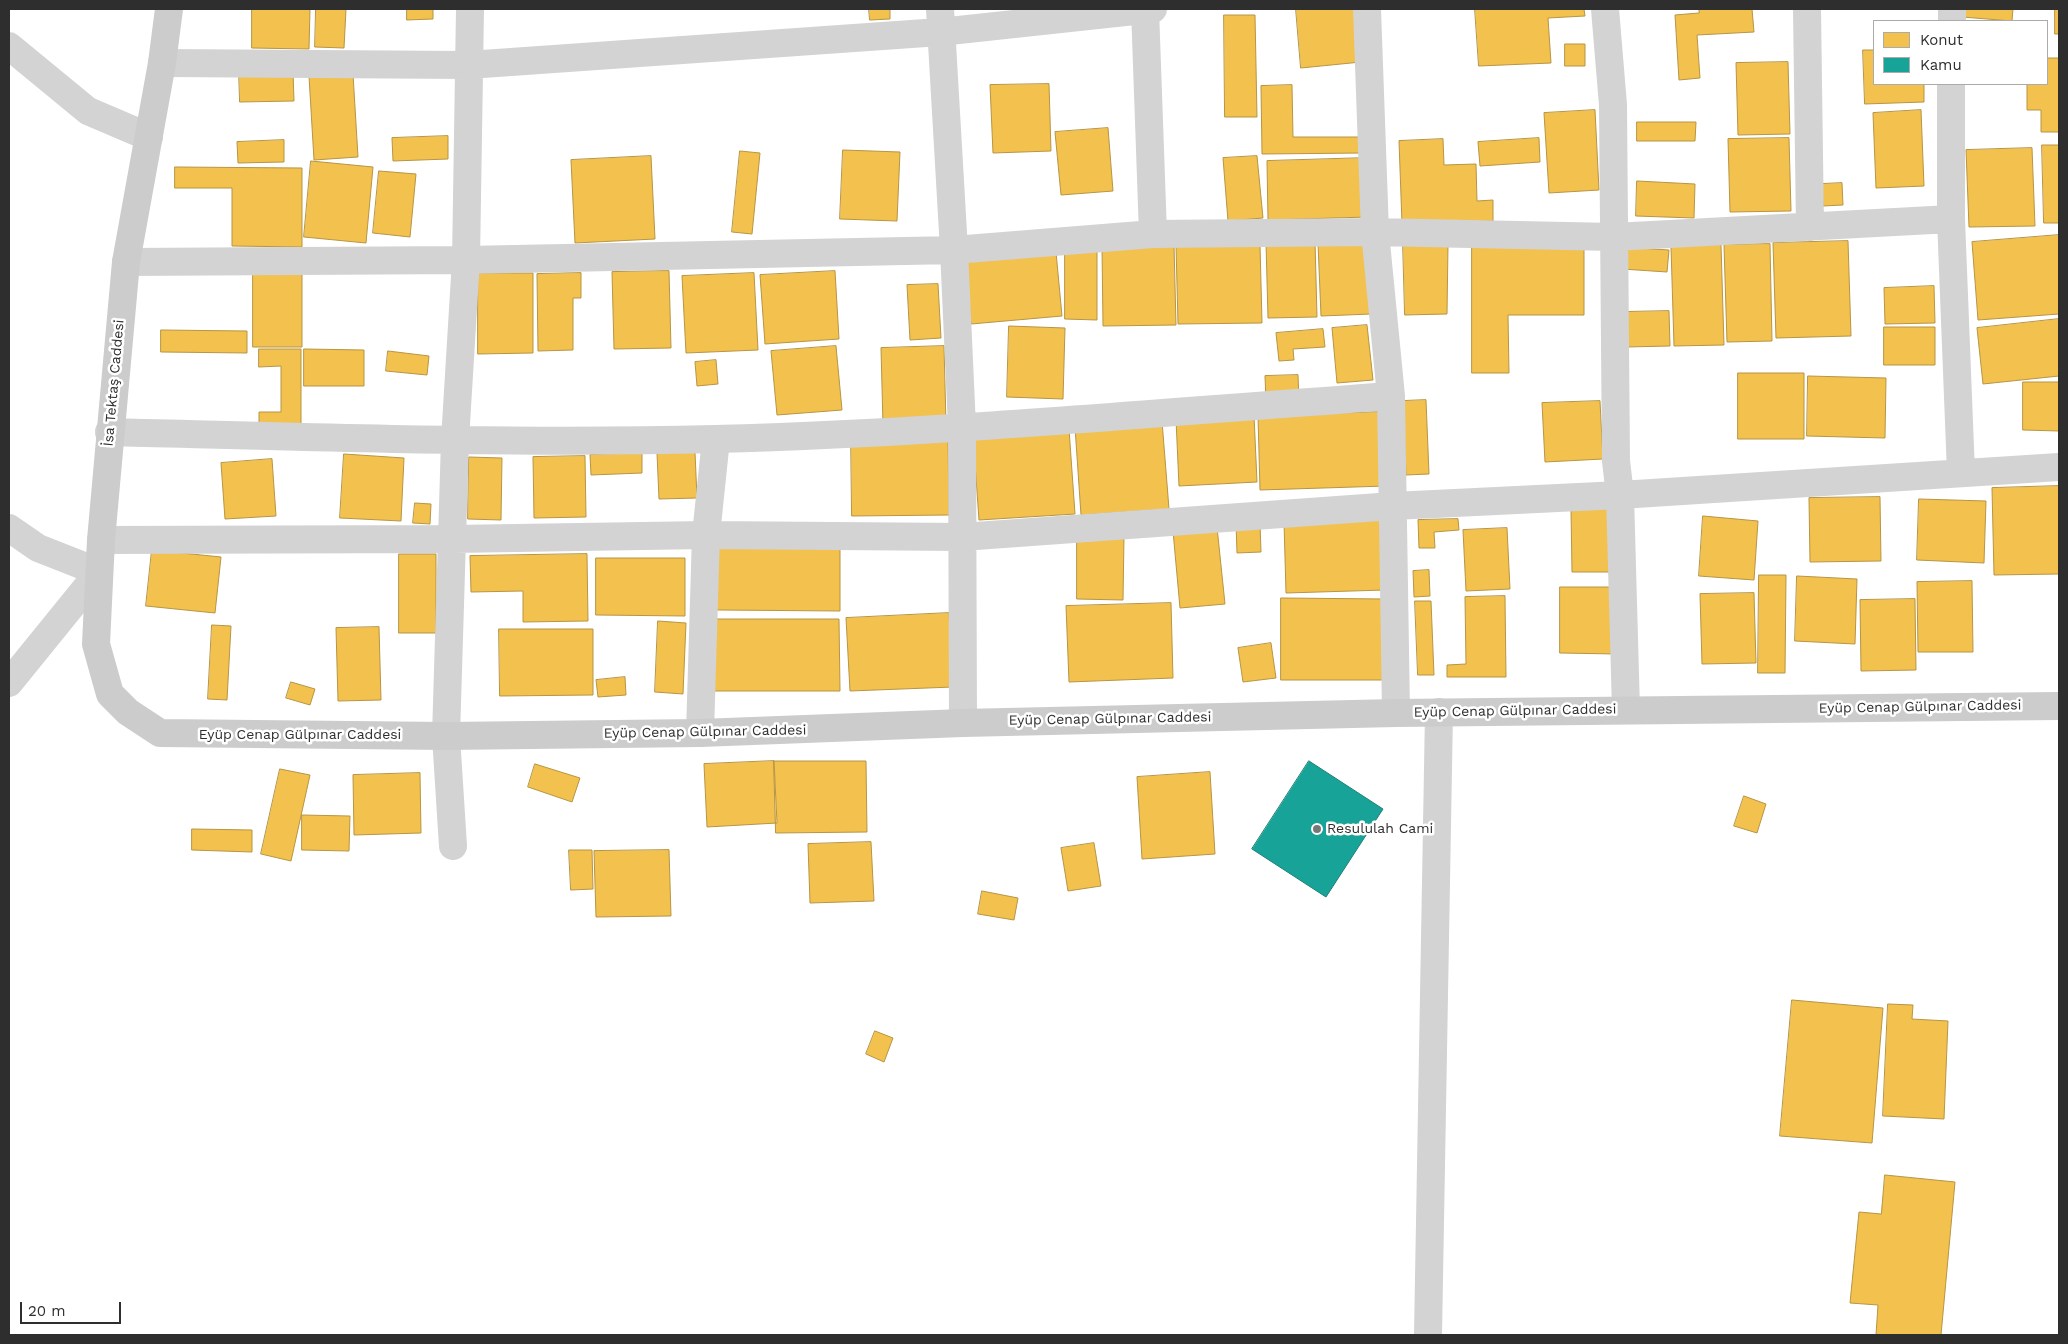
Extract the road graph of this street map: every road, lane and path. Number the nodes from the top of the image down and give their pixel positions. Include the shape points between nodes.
1 (169, 9) edge
2 (470, 9) edge
3 (1145, 9) edge
4 (1153, 9) edge
5 (1367, 9) edge
6 (1605, 9) edge
7 (1807, 9) edge
8 (940, 20) edge
9 (9, 46) edge
10 (162, 63) junction
11 (468, 65) junction
12 (1951, 85) edge
13 (149, 137) junction
14 (1951, 219) junction
15 (1810, 226) junction
16 (1374, 232) junction
17 (1153, 234) junction
18 (1614, 237) junction
19 (954, 250) junction
20 (466, 260) junction
21 (126, 262) junction
22 (1391, 396) junction
23 (962, 427) junction
24 (110, 432) junction
25 (716, 438) junction
26 (455, 440) junction
27 (2059, 467) edge
28 (1961, 473) junction
29 (1620, 495) junction
30 (1393, 506) junction
31 (9, 528) edge
32 (706, 535) junction
33 (962, 537) junction
34 (452, 539) junction
35 (101, 540) junction
36 (99, 572) junction
37 (9, 683) edge
38 (2059, 706) edge
39 (1626, 710) junction
40 (1439, 712) junction
41 (1396, 713) junction
42 (963, 723) junction
43 (160, 733) joint
44 (700, 733) junction
45 (446, 736) junction
46 (453, 846) dead end
47 (1428, 1335) edge

1 - 10 street, İsa Tektaş Caddesi
2 - 11 street
3 - 4 street
3 - 8 street
3 - 17 street
5 - 16 street
6 - 18 street via 1613,105
7 - 15 street
8 - 11 street
8 - 19 street
9 - 13 street via 88,111
10 - 11 street
10 - 13 street, İsa Tektaş Caddesi
11 - 20 street
12 - 14 street
13 - 21 street, İsa Tektaş Caddesi
14 - 15 street
14 - 28 street
15 - 18 street
16 - 17 street
16 - 18 street
16 - 22 street
17 - 19 street
18 - 29 street via 1616,462
19 - 20 street
19 - 23 street
20 - 21 street
20 - 26 street
21 - 24 street, İsa Tektaş Caddesi
22 - 23 street
22 - 30 street
23 - 25 street
23 - 33 street
24 - 26 street
24 - 35 street, İsa Tektaş Caddesi
25 - 26 street
25 - 32 street
26 - 34 street
27 - 28 street
28 - 29 street
29 - 30 street
29 - 39 street
30 - 33 street
30 - 41 street
31 - 36 street via 38,548
32 - 33 street
32 - 34 street
32 - 44 street
33 - 42 street
34 - 35 street
34 - 45 street
35 - 36 street, İsa Tektaş Caddesi
36 - 37 street
36 - 43 street, İsa Tektaş Caddesi via 96,644 110,694 128,712
38 - 39 street, Eyüp Cenap Gülpınar Caddesi
39 - 40 street, Eyüp Cenap Gülpınar Caddesi
40 - 41 street, Eyüp Cenap Gülpınar Caddesi
40 - 47 street
41 - 42 street, Eyüp Cenap Gülpınar Caddesi
42 - 44 street, Eyüp Cenap Gülpınar Caddesi
43 - 45 street, Eyüp Cenap Gülpınar Caddesi
44 - 45 street, Eyüp Cenap Gülpınar Caddesi
45 - 46 street

